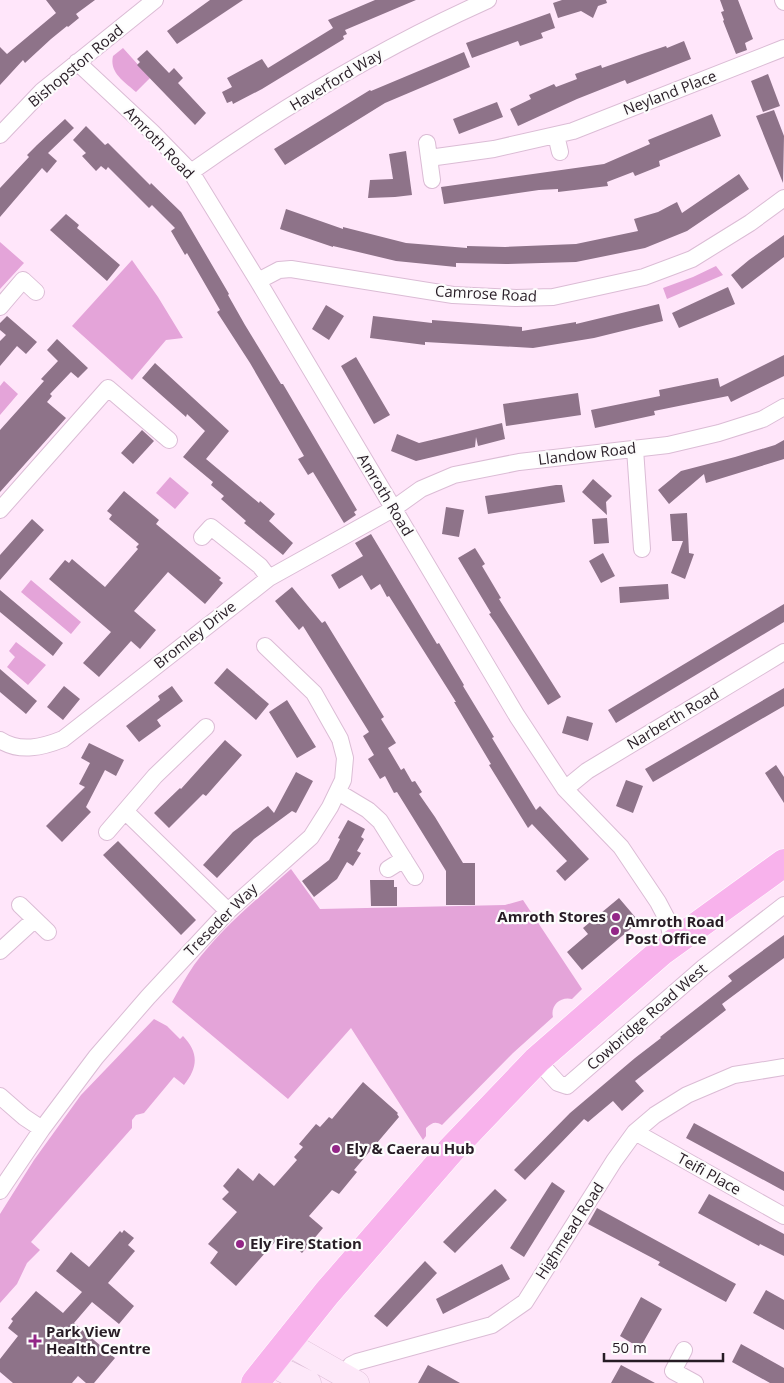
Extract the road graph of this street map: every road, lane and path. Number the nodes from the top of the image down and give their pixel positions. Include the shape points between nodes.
1 (155, 0) edge
2 (488, 0) edge
3 (784, 48) edge
4 (77, 62) junction
5 (0, 135) edge
6 (556, 135) junction
7 (560, 152) dead end
8 (190, 172) junction
9 (432, 180) dead end
10 (784, 198) edge
11 (258, 281) junction
12 (36, 292) dead end
13 (0, 307) edge
14 (784, 407) edge
15 (169, 440) dead end
16 (635, 449) junction
17 (392, 509) junction
18 (0, 510) edge
19 (202, 537) dead end
20 (642, 549) dead end
21 (269, 578) junction
22 (265, 646) dead end
23 (784, 652) edge
24 (206, 727) dead end
25 (0, 740) edge
26 (565, 790) junction
27 (338, 792) junction
28 (125, 811) junction
29 (108, 832) dead end
30 (404, 859) junction
31 (784, 863) edge
32 (388, 869) dead end
33 (415, 877) dead end
34 (20, 905) dead end
35 (784, 905) edge
36 (228, 911) junction
37 (34, 920) junction
38 (48, 932) dead end
39 (677, 940) junction
40 (0, 951) edge
41 (537, 1060) junction
42 (784, 1067) edge
43 (0, 1096) edge
44 (42, 1129) junction
45 (635, 1132) junction
46 (0, 1192) edge
47 (784, 1216) edge
48 (684, 1350) dead end
49 (271, 1363) edge
50 (350, 1379) edge
51 (309, 1383) edge
52 (695, 1383) edge

1 - 4 street, Bishopston Road
2 - 8 street, Haverford Way via 370,58
3 - 6 street, Neyland Place
4 - 5 street, Bishopston Road via 42,91
4 - 8 street, Amroth Road
6 - 7 street
6 - 9 street, Neyland Place via 494,149 428,150
8 - 11 street, Amroth Road
10 - 11 street, Camrose Road via 692,259 644,277 553,297 453,295 291,269 279,270
11 - 17 street, Amroth Road
12 - 13 street via 23,280
14 - 16 street, Llandow Road via 763,419 719,433 668,446
15 - 18 street via 108,388
16 - 17 street, Llandow Road via 519,462 454,475 420,489
16 - 20 street
17 - 21 street, Bromley Drive
17 - 26 street, Amroth Road
19 - 21 street via 211,527 260,566
21 - 25 street, Bromley Drive via 63,740 30,748
22 - 27 street, Treseder Way via 314,692 340,739 345,758
23 - 26 street, Narberth Road via 587,771
24 - 28 street via 154,776
26 - 39 street, Amroth Road via 621,847 658,902
27 - 30 street via 380,821
27 - 36 street, Treseder Way via 311,837
28 - 29 street
28 - 36 street
30 - 32 street
30 - 33 street
31 - 39 highway
34 - 37 street
35 - 41 street, Cowbridge Road West via 704,967 567,1086 558,1083
36 - 44 street, Treseder Way via 100,1052
37 - 38 street
37 - 40 street
39 - 41 highway
41 - 49 highway via 451,1150
42 - 45 street, Highmead Road via 734,1075 687,1095
43 - 44 street
44 - 46 street, Treseder Way
45 - 47 street, Teifi Place
45 - 50 street, Highmead Road via 525,1302 492,1325 351,1364
48 - 52 street via 673,1370
49 - 50 street
49 - 51 street

